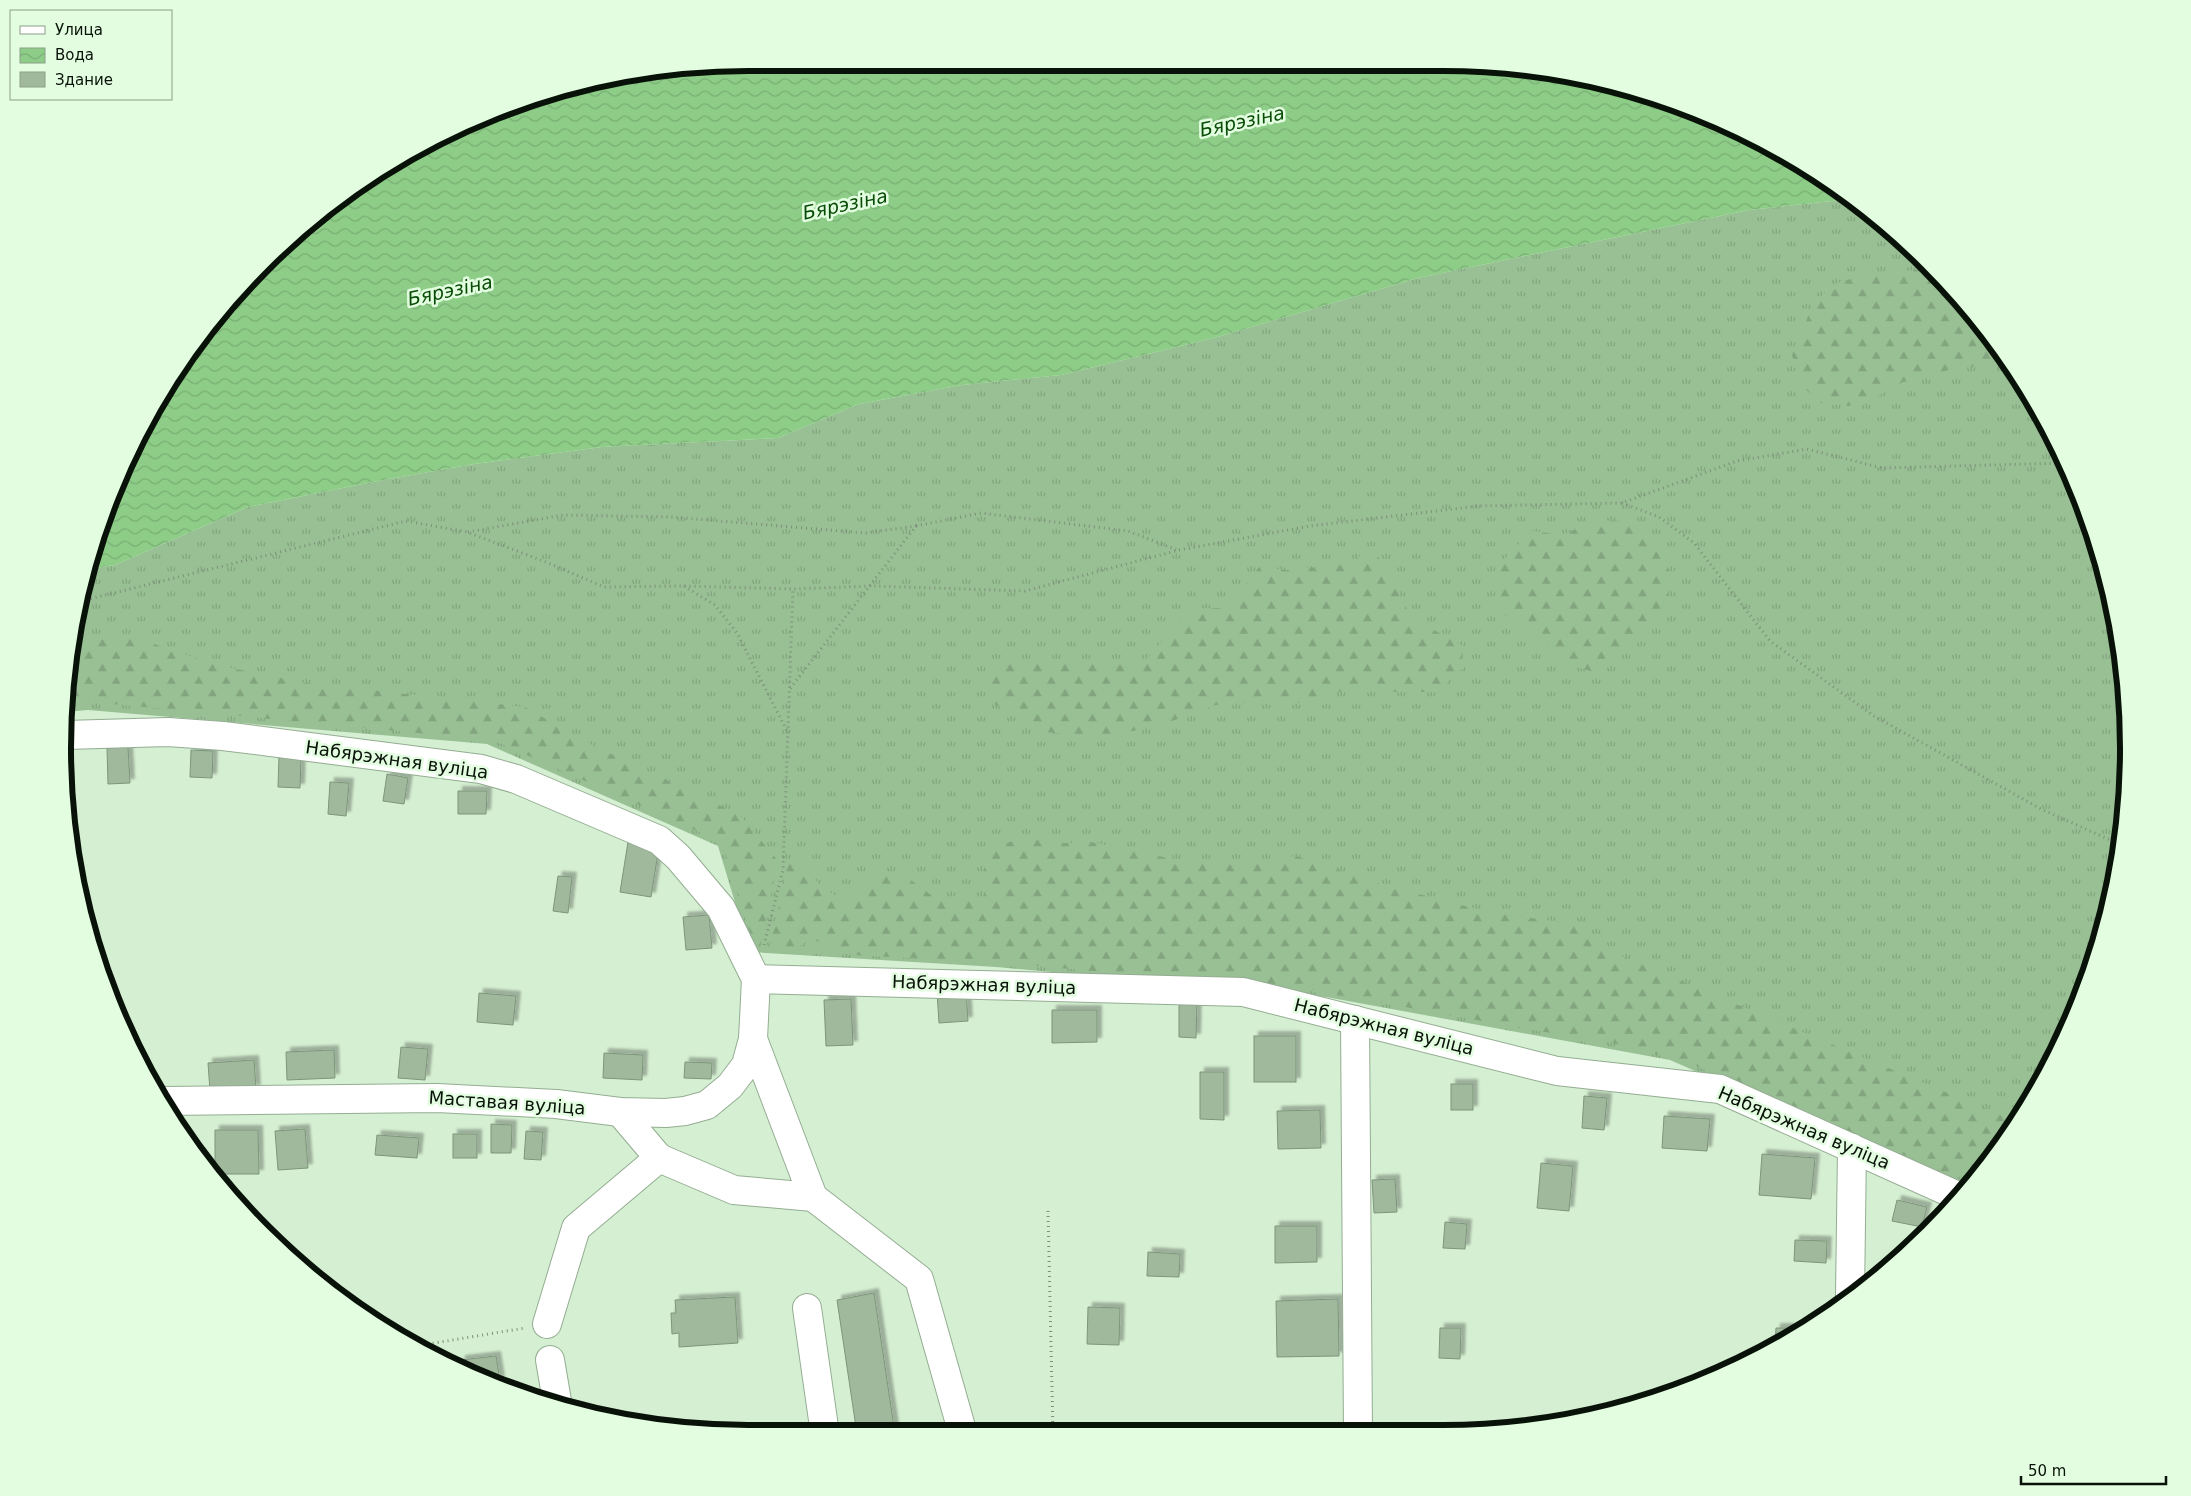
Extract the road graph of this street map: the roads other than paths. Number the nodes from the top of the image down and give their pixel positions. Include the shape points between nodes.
1 (72, 735) edge
2 (756, 979) junction
3 (1355, 1020) junction
4 (753, 1039) junction
5 (730, 1086) junction
6 (773, 1091) junction
7 (171, 1101) edge
8 (620, 1112) junction
9 (1852, 1148) junction
10 (659, 1158) junction
11 (1952, 1193) edge
12 (813, 1197) junction
13 (1850, 1289) edge
14 (807, 1308) dead end
15 (547, 1324) road end
16 (550, 1360) dead end
17 (556, 1397) edge
18 (824, 1425) edge
19 (960, 1425) edge
20 (1358, 1425) edge

1 - 2 street, Набярэжная вуліца via 168,732 223,736 481,769 516,779 658,840 678,857 721,908
2 - 3 street, Набярэжная вуліца via 1243,992
2 - 4 street, Маставая вуліца
3 - 9 street, Набярэжная вуліца via 1557,1071 1720,1089
3 - 20 street
4 - 5 street, Маставая вуліца via 746,1065
4 - 6 street
5 - 6 street via 752,1084
5 - 8 street, Маставая вуліца via 707,1105 685,1111
6 - 12 street
7 - 8 street, Маставая вуліца via 437,1098 556,1104
8 - 10 street
9 - 11 street, Набярэжная вуліца
9 - 13 street
10 - 12 street via 734,1190
10 - 15 street via 576,1228
12 - 19 street via 919,1279
14 - 18 street
16 - 17 street

